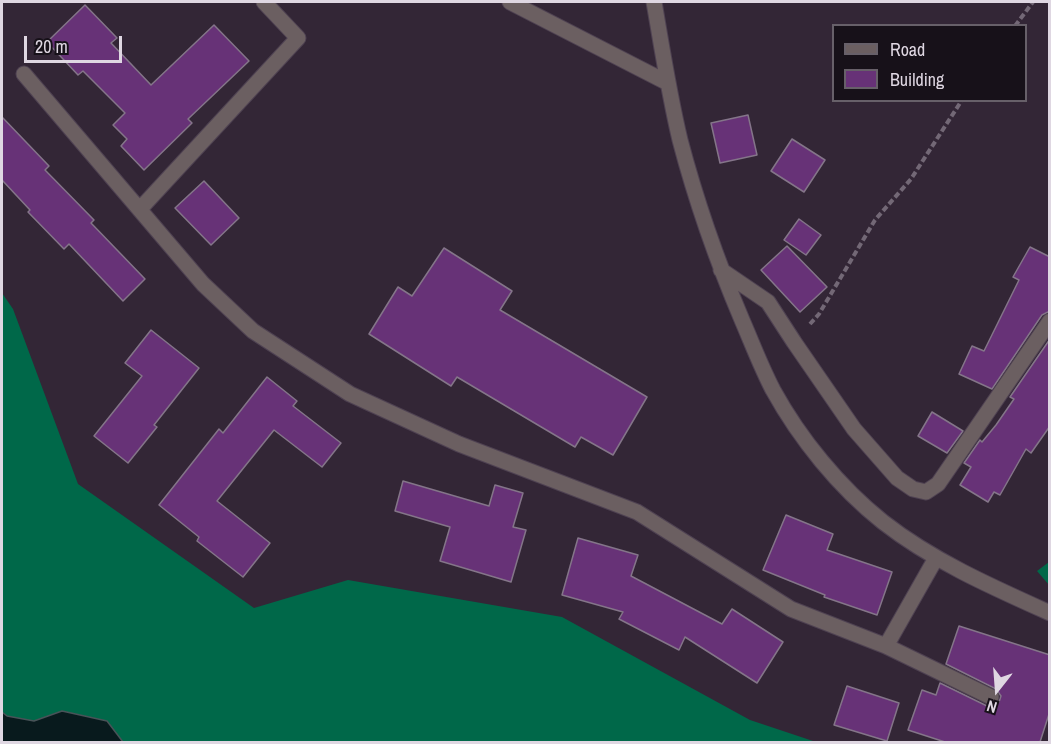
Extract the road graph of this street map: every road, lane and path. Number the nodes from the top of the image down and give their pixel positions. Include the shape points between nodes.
1 (264, 2) edge
2 (510, 2) edge
3 (654, 2) edge
4 (1033, 2) edge
5 (1016, 24) edge
6 (24, 74) dead end
7 (668, 83) junction
8 (961, 102) edge
9 (140, 209) junction
10 (721, 270) junction
11 (1050, 321) edge
12 (794, 342) junction
13 (936, 558) junction
14 (1050, 613) edge
15 (886, 646) junction
16 (991, 697) dead end

1 - 9 street via 298,38
2 - 7 street
3 - 7 street
4 - 5 path
6 - 9 street
7 - 10 street via 696,197
8 - 12 path via 911,179 875,220 819,314
9 - 15 street via 203,284 253,331 350,394 459,444 637,512 791,609
10 - 12 street via 768,302
10 - 13 street via 774,391 819,457 881,520
11 - 12 street via 938,484 926,492 897,478 854,429
13 - 14 street
13 - 15 street
15 - 16 street

